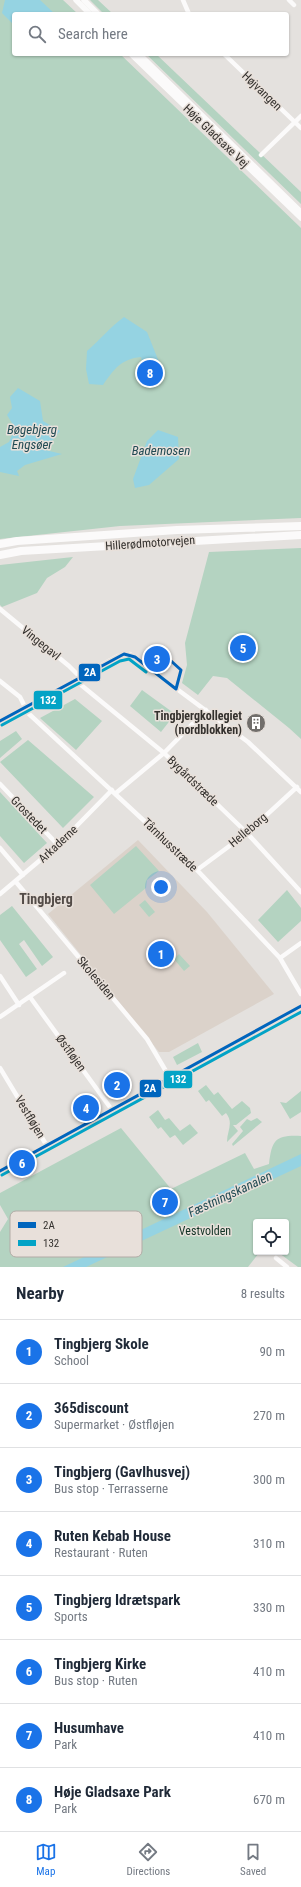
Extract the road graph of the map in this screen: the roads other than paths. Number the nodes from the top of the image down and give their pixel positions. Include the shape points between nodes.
1 (76, 0) edge
2 (84, 0) edge
3 (183, 0) edge
4 (289, 0) edge
5 (294, 5) dead end
6 (88, 12) edge
7 (96, 12) edge
8 (188, 12) edge
9 (133, 56) edge
10 (141, 56) edge
11 (226, 56) edge
12 (301, 116) edge
13 (295, 122) junction
14 (301, 128) edge
15 (261, 155) dead end
16 (301, 212) edge
17 (301, 218) edge
18 (301, 526) edge
19 (301, 535) edge
20 (0, 544) edge
21 (0, 555) edge
22 (0, 609) edge
23 (78, 679) junction
24 (0, 681) edge
25 (26, 707) junction
26 (206, 710) junction
27 (0, 721) edge
28 (164, 753) junction
29 (0, 784) edge
30 (297, 787) junction
31 (114, 792) junction
32 (301, 792) edge
33 (247, 833) junction
34 (58, 845) junction
35 (0, 848) edge
36 (197, 870) junction
37 (23, 876) junction
38 (16, 882) junction
39 (301, 892) edge
40 (0, 894) edge
41 (301, 943) edge
42 (280, 958) junction
43 (64, 973) dead end
44 (0, 976) edge
45 (301, 994) edge
46 (30, 997) junction
47 (19, 1005) junction
48 (301, 1006) edge
49 (0, 1017) edge
50 (0, 1068) edge
51 (170, 1078) junction
52 (112, 1110) junction
53 (47, 1146) junction
54 (0, 1171) edge
55 (276, 1258) dead end
56 (287, 1267) edge

1 - 6 street
2 - 7 street
3 - 8 street
4 - 5 street
9 - 17 street, Høje Gladsaxe Vej
10 - 16 street, Høje Gladsaxe Vej
11 - 13 street, Højvangen
12 - 13 street
13 - 14 street, Højvangen
13 - 15 street
18 - 20 highway, Hillerødmotorvejen via 177,530
19 - 21 highway, Hillerødmotorvejen via 21,551
22 - 23 street, Vingegavl via 69,666
23 - 25 street
23 - 26 street via 124,654 135,657
23 - 28 street, Bygårdstræde
24 - 25 street, Tårnhusstræde via 20,697
25 - 27 street
25 - 31 street, Tårnhusstræde via 28,713
26 - 28 street, Arkaderne
26 - 30 street via 248,742
28 - 31 street, Arkaderne
28 - 33 street, Bygårdstræde
29 - 34 street, Grostedet
30 - 32 street
30 - 33 street, Helleborg
31 - 34 street, Arkaderne
31 - 36 street, Tårnhusstræde
33 - 36 street, Helleborg
33 - 39 street, Bygårdstræde
34 - 37 street, Arkaderne
35 - 37 street
36 - 42 street, Tårnhusstræde
37 - 38 street, Arkaderne
38 - 40 street, Arkaderne
38 - 51 street, Skolesiden via 147,1040
41 - 42 street
42 - 45 street, Tårnhusstræde
43 - 46 street
44 - 47 street
46 - 47 street
46 - 52 street, Østfløjen
47 - 49 street
48 - 51 street
50 - 53 street, Vestfløjen
51 - 52 street
52 - 53 street
53 - 54 street
55 - 56 street

